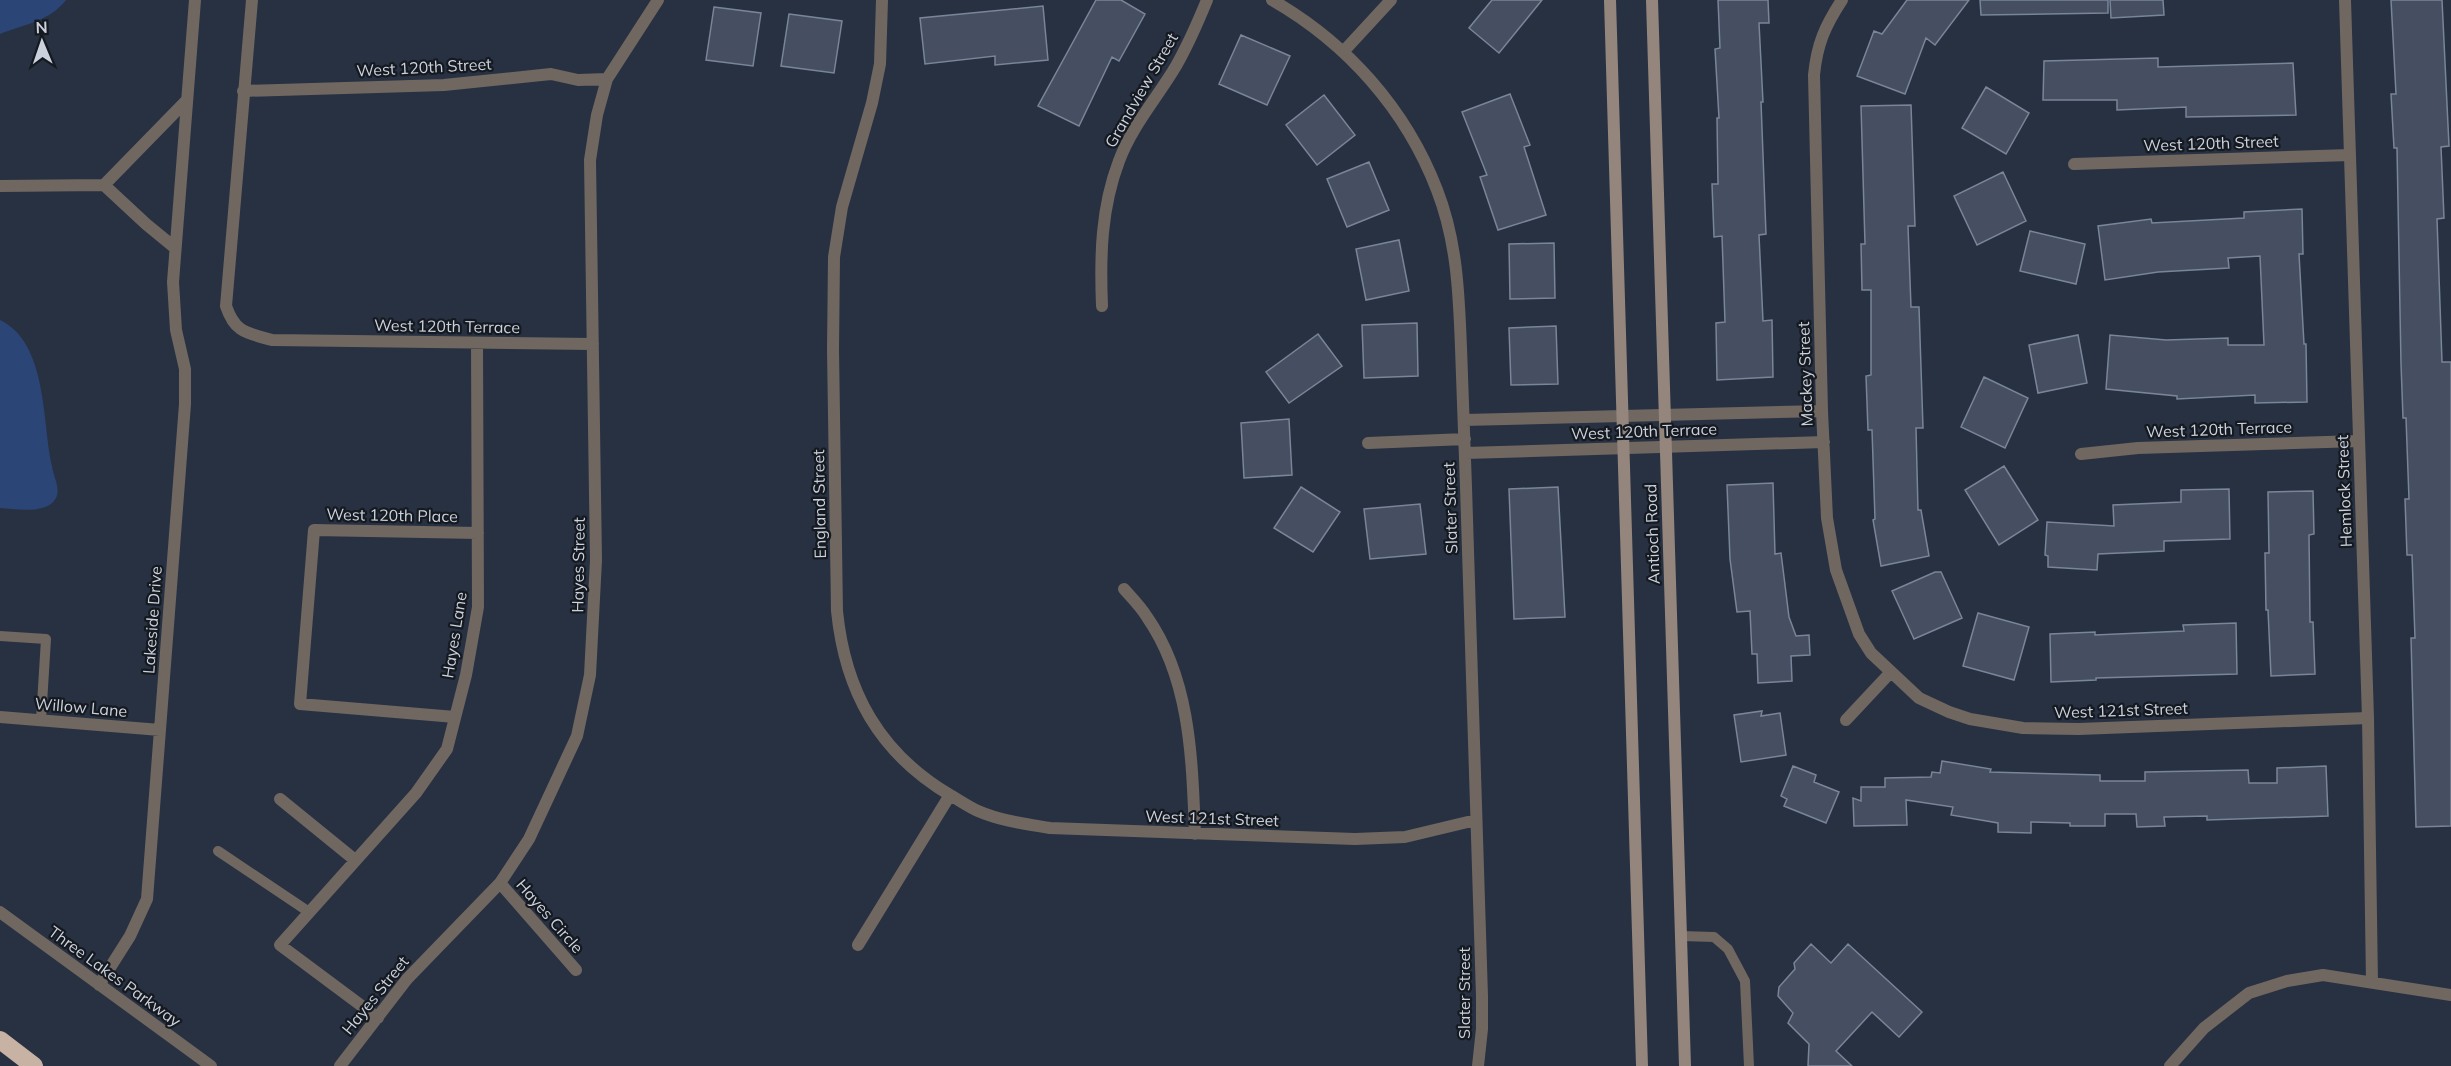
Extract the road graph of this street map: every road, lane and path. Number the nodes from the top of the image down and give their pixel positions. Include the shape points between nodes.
1 (195, 0) edge
2 (252, 0) edge
3 (658, 0) edge
4 (882, 0) edge
5 (1207, 0) edge
6 (1272, 0) edge
7 (1391, 0) edge
8 (1610, 0) edge
9 (1652, 0) edge
10 (1842, 0) edge
11 (2345, 0) edge
12 (1343, 52) junction
13 (607, 80) junction
14 (243, 87) junction
15 (187, 100) junction
16 (2350, 155) junction
17 (2073, 164) dead end
18 (104, 185) junction
19 (0, 186) edge
20 (174, 247) junction
21 (1102, 306) dead end
22 (477, 343) junction
23 (593, 344) junction
24 (1822, 411) junction
25 (1664, 415) junction
26 (1623, 416) junction
27 (1464, 420) junction
28 (1465, 439) junction
29 (2359, 441) junction
30 (1824, 442) junction
31 (1368, 443) dead end
32 (1665, 447) junction
33 (1624, 448) junction
34 (1465, 453) junction
35 (2081, 454) dead end
36 (478, 533) junction
37 (1124, 589) dead end
38 (0, 636) edge
39 (1890, 673) junction
40 (0, 717) edge
41 (455, 717) junction
42 (2368, 718) junction
43 (41, 720) junction
44 (1846, 720) dead end
45 (160, 730) junction
46 (950, 795) junction
47 (280, 800) dead end
48 (1476, 820) junction
49 (1195, 834) junction
50 (218, 851) dead end
51 (355, 860) junction
52 (500, 883) junction
53 (0, 912) edge
54 (309, 912) junction
55 (1681, 936) junction
56 (858, 945) dead end
57 (576, 970) dead end
58 (2372, 982) junction
59 (99, 985) junction
60 (2451, 995) edge
61 (378, 1018) junction
62 (0, 1040) edge
63 (34, 1066) edge
64 (210, 1066) edge
65 (340, 1066) edge
66 (1478, 1066) edge
67 (1642, 1066) edge
68 (1685, 1066) edge
69 (1749, 1066) edge
70 (2170, 1066) edge

1 - 15 street, Lakeside Drive
2 - 14 street
3 - 13 street, Hayes Street
4 - 46 street, England Street via 880,64 842,207 834,257 837,611 849,673 865,710 902,759 926,781
5 - 21 street, Grandview Street via 1175,67 1119,160 1102,230
6 - 12 street, Slater Street via 1302,17
7 - 12 street
8 - 26 main road, Antioch Road
9 - 25 main road, Antioch Road
10 - 24 street, Mackey Street via 1819,42 1814,75
11 - 16 street, Hemlock Street
12 - 27 street, Slater Street via 1397,114 1424,159 1447,221 1459,289
13 - 14 street, West 120th Street via 578,80 551,74 444,85
13 - 23 street, Hayes Street via 590,159
14 - 22 street, West 120th Terrace via 226,306 231,321 245,332 272,340
15 - 18 street
15 - 20 street, Lakeside Drive
16 - 17 street, West 120th Street
16 - 29 street, Hemlock Street
18 - 19 street
18 - 20 street
20 - 45 street, Lakeside Drive via 176,330 185,369 185,404
22 - 23 street, West 120th Terrace
22 - 36 street, Hayes Lane
23 - 52 street, Hayes Street via 596,560 590,675 577,736 529,839
24 - 25 street, West 120th Terrace
24 - 30 street, Mackey Street
25 - 26 street, West 120th Terrace
25 - 32 main road, Antioch Road
26 - 27 street, West 120th Terrace
26 - 33 main road, Antioch Road
27 - 28 street, Slater Street
28 - 31 street
28 - 34 street, Slater Street
29 - 35 street, West 120th Terrace via 2138,448
29 - 42 street, Hemlock Street
30 - 32 street, West 120th Terrace
30 - 39 street, Mackey Street via 1827,518 1836,570 1858,634
32 - 33 street, West 120th Terrace
32 - 55 main road, Antioch Road
33 - 34 street, West 120th Terrace
33 - 67 main road, Antioch Road
34 - 48 street, Slater Street
36 - 41 street, Hayes Lane via 478,607
36 - 41 street, West 120th Place via 314,530 300,704
37 - 49 street via 1159,637 1179,687 1193,770
38 - 43 lane via 46,639
39 - 42 street, West 121st Street via 1918,698 1949,712 2023,728
39 - 44 street
40 - 43 street, Willow Lane
41 - 51 street, Hayes Lane via 447,749 416,793
42 - 58 street, Hemlock Street
43 - 45 street, Willow Lane
45 - 59 street, Lakeside Drive via 147,899 130,936
46 - 49 street, West 121st Street via 978,811 1050,828
46 - 56 street
47 - 51 street
48 - 49 street, West 121st Street via 1405,837
48 - 66 street, Slater Street via 1482,996
50 - 54 lane
51 - 54 street, Hayes Lane
52 - 57 street, Hayes Circle
52 - 61 street, Hayes Street via 407,979
53 - 59 street, Three Lakes Parkway
54 - 61 street, Hayes Lane via 280,945
55 - 68 main road, Antioch Road
55 - 69 lane via 1714,937 1728,949 1745,981
58 - 60 street
58 - 70 street via 2323,975 2249,993 2204,1028
59 - 64 street, Three Lakes Parkway
61 - 65 street, Hayes Street
62 - 63 highway

